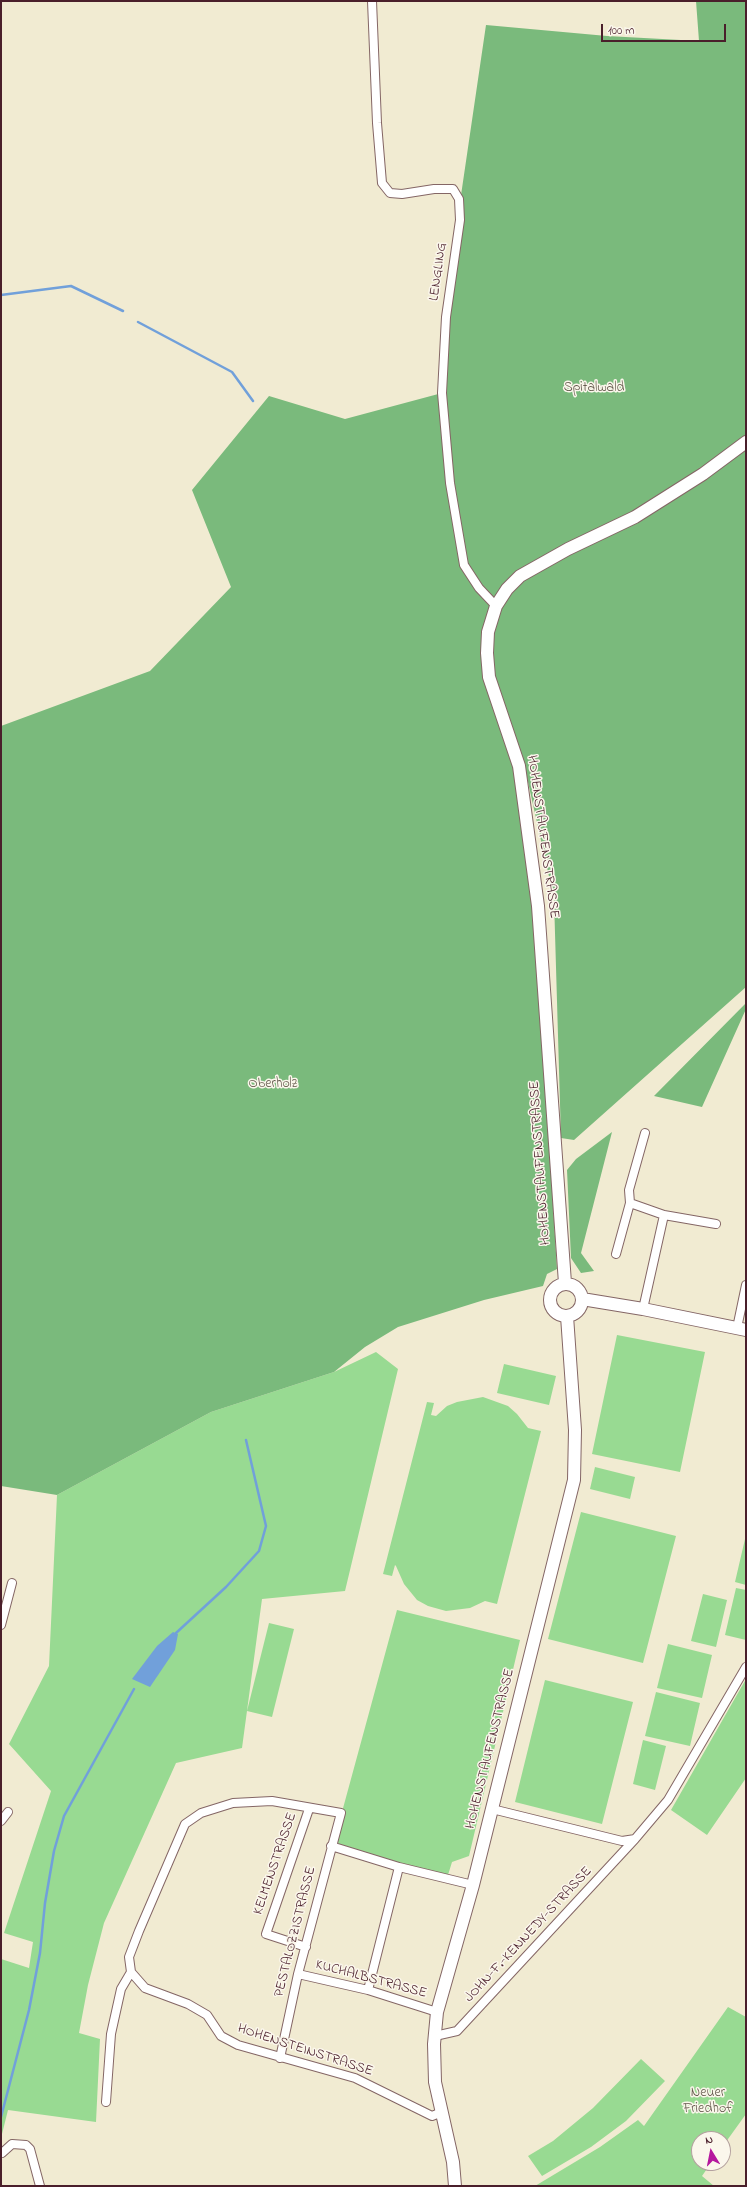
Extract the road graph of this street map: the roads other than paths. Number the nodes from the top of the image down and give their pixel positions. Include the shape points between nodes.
1 (372, 1) edge
2 (746, 442) edge
3 (496, 606) junction
4 (645, 1133) dead end
5 (630, 1203) junction
6 (664, 1215) junction
7 (716, 1224) dead end
8 (616, 1254) dead end
9 (565, 1283) junction
10 (746, 1285) edge
11 (582, 1299) junction
12 (643, 1309) junction
13 (567, 1316) junction
14 (742, 1329) edge
15 (12, 1583) dead end
16 (1, 1625) edge
17 (746, 1667) edge
18 (309, 1809) junction
19 (492, 1809) junction
20 (8, 1812) dead end
21 (1, 1821) edge
22 (635, 1839) junction
23 (331, 1846) junction
24 (399, 1867) junction
25 (472, 1885) junction
26 (306, 1947) junction
27 (131, 1972) junction
28 (298, 1974) junction
29 (368, 1990) junction
30 (437, 2012) junction
31 (435, 2036) junction
32 (280, 2058) junction
33 (106, 2102) dead end
34 (442, 2112) junction
35 (2, 2153) edge
36 (40, 2186) edge
37 (455, 2186) edge

1 - 3 street, LENGLING via 382,183 390,193 402,194 452,188 459,199 460,220 446,317 442,393 450,483 464,565 479,588
2 - 3 main road, HOHENSTAUFENSTRASSE via 703,474 635,517 568,549 520,576 507,589
3 - 9 main road, HOHENSTAUFENSTRASSE via 488,632 486,653 491,686 519,766 538,906
4 - 5 street via 629,1190
5 - 6 street
5 - 8 street
6 - 7 street
6 - 12 street
9 - 11 main road via 575,1286
9 - 13 main road via 555,1287 549,1301 555,1312
10 - 14 street
11 - 12 main road
11 - 13 main road via 578,1310
12 - 14 main road
13 - 19 main road, HOHENSTAUFENSTRASSE via 575,1430 574,1480
15 - 16 street
17 - 22 street, JOHN-F.-KENNEDY-STRASSE via 668,1800
18 - 23 street, PESTALOZZISTRASSE via 340,1813
18 - 26 street, KELMENSTRASSE via 266,1934
18 - 27 street via 272,1801 234,1803 200,1813 185,1824 134,1942 129,1957
19 - 22 street via 622,1841
19 - 25 main road, HOHENSTAUFENSTRASSE
20 - 21 street
22 - 31 street, JOHN-F.-KENNEDY-STRASSE via 457,2031
23 - 24 street
23 - 26 street, PESTALOZZISTRASSE
24 - 25 street
24 - 29 street
25 - 30 main road, HOHENSTAUFENSTRASSE
26 - 28 street, PESTALOZZISTRASSE
27 - 32 street, HOHENSTEINSTRASSE via 144,1988 188,2004 207,2015 221,2036 238,2045
27 - 33 street via 121,1990 111,2034
28 - 29 street, KUCHALBSTRASSE
28 - 32 street, PESTALOZZISTRASSE
29 - 30 street, KUCHALBSTRASSE
30 - 31 main road, HOHENSTAUFENSTRASSE
31 - 34 main road, HOHENSTAUFENSTRASSE via 435,2076
32 - 34 street, HOHENSTEINSTRASSE via 355,2078 432,2116
34 - 37 main road, HOHENSTAUFENSTRASSE via 453,2162
35 - 36 street via 12,2144 26,2145 30,2149

